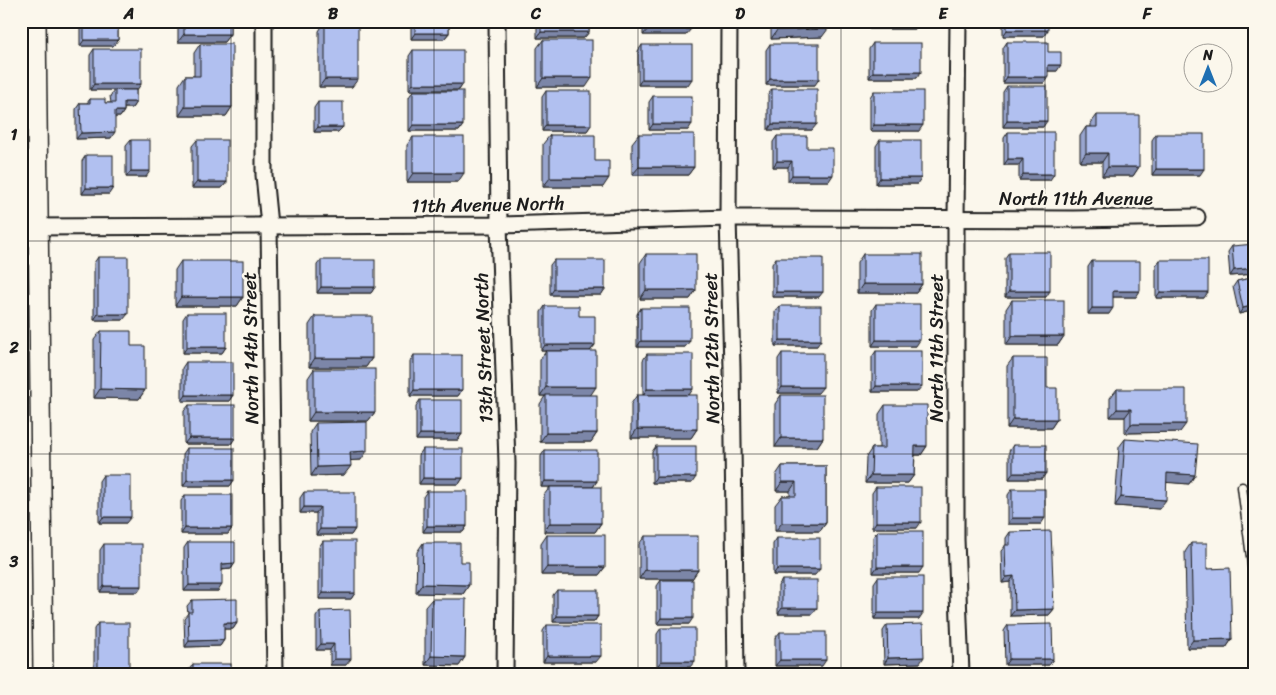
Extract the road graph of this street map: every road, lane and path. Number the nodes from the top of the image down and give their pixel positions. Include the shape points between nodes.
1 (36, 21) edge
2 (264, 21) edge
3 (496, 21) edge
4 (728, 21) edge
5 (958, 21) edge
6 (1197, 217) dead end
7 (728, 218) junction
8 (956, 218) junction
9 (499, 224) junction
10 (269, 225) junction
11 (30, 227) edge
12 (1242, 487) dead end
13 (1255, 588) edge
14 (43, 674) edge
15 (275, 674) edge
16 (505, 674) edge
17 (736, 674) edge
18 (961, 674) edge

1 - 11 street
2 - 10 street, North 14th Street via 264,175
3 - 9 street, 13th Street North
4 - 7 street, North 12th Street
5 - 8 street, North 11th Street
6 - 8 street, North 11th Avenue
7 - 8 street, 11th Avenue North
7 - 9 street, 11th Avenue North
7 - 17 street, North 12th Street
8 - 18 street, North 11th Street via 956,539
9 - 10 street, 11th Avenue North
9 - 16 street, 13th Street North via 507,463
10 - 11 street, 11th Avenue North
10 - 15 street, North 14th Street
11 - 14 street
12 - 13 lane

